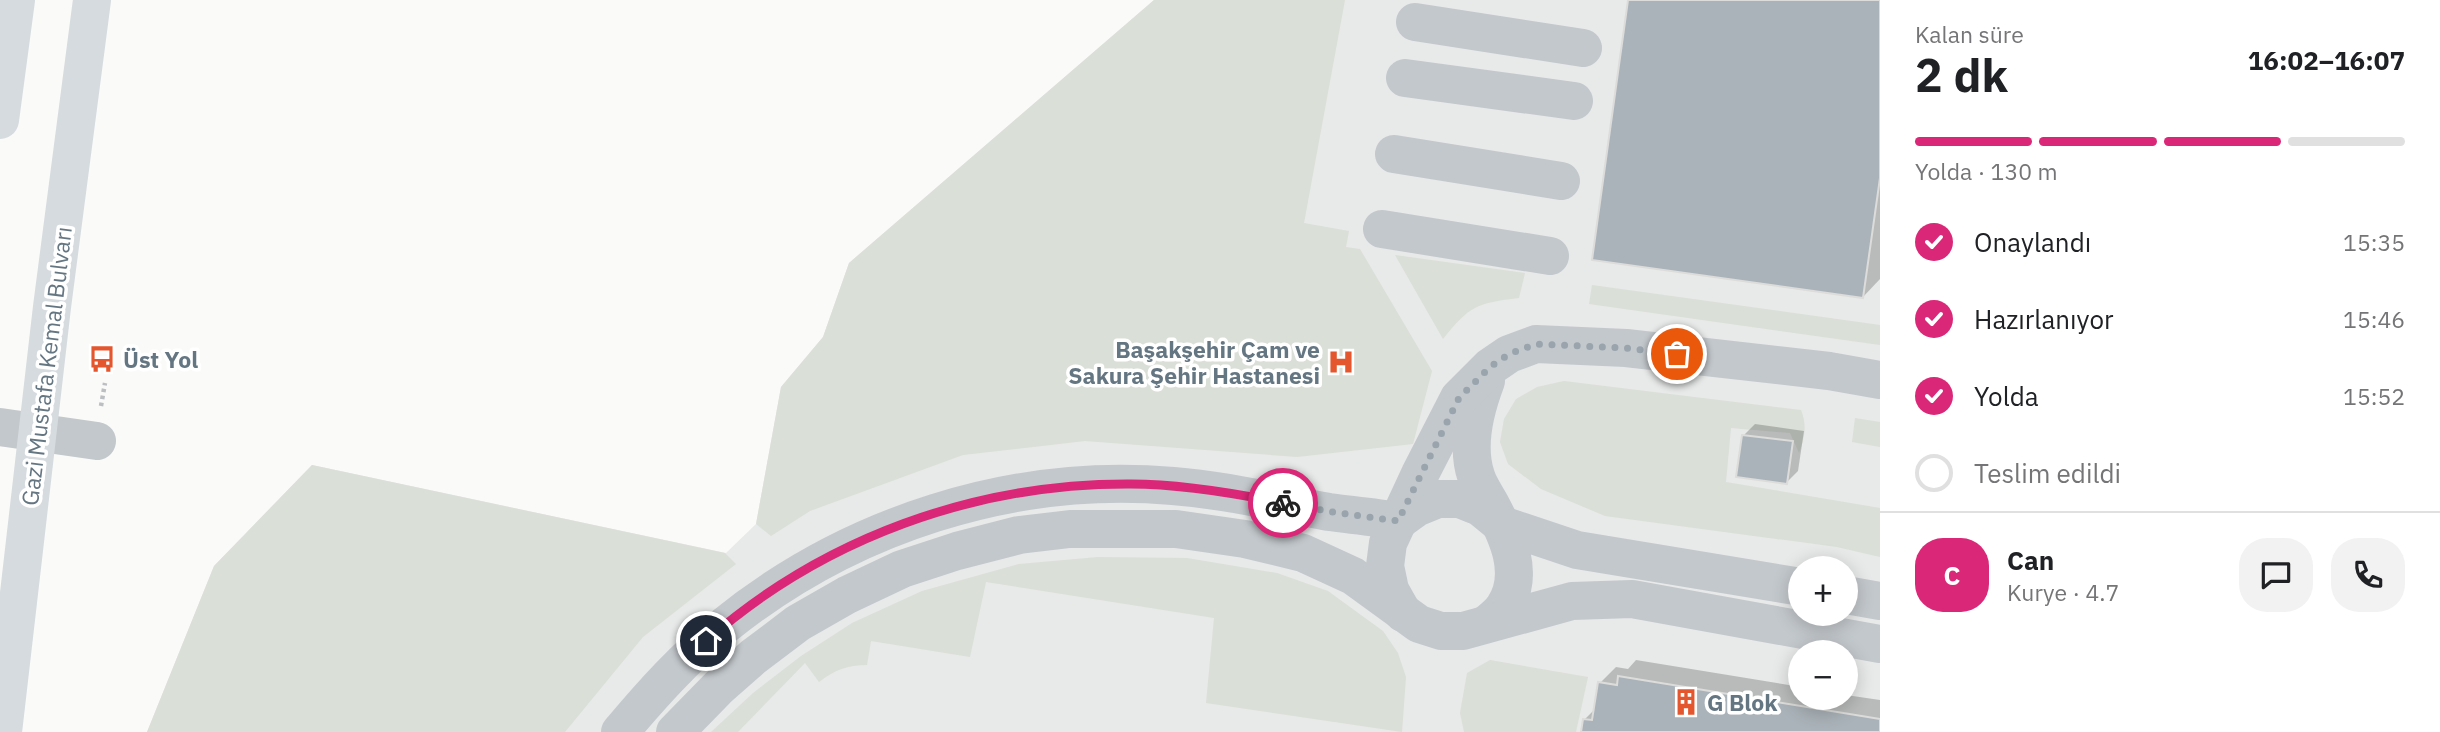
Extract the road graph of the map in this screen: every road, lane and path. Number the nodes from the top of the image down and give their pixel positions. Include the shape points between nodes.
1 (16, 0) edge
2 (92, 0) edge
3 (1415, 22) dead end
4 (1583, 48) dead end
5 (1405, 78) dead end
6 (1574, 101) dead end
7 (0, 120) edge
8 (1394, 154) dead end
9 (1562, 181) dead end
10 (1382, 229) dead end
11 (1550, 256) dead end
12 (1490, 367) junction
13 (1880, 380) edge
14 (0, 427) edge
15 (97, 441) dead end
16 (1398, 521) junction
17 (1502, 525) junction
18 (1788, 585) edge
19 (1858, 596) edge
20 (1880, 601) edge
21 (1404, 614) junction
22 (1489, 622) junction
23 (1880, 644) edge
24 (3, 732) edge
25 (621, 732) edge
26 (674, 732) edge

1 - 7 highway
2 - 24 highway, Gazi Mustafa Kemal Bulvarı
3 - 4 street
5 - 6 street
8 - 9 street
10 - 11 street
12 - 13 street via 1536,344 1626,348
12 - 16 street via 1459,398
12 - 17 street via 1472,434 1476,475
14 - 15 street
16 - 17 street via 1438,499 1460,499 1480,507
16 - 21 street via 1388,543 1385,566 1390,590
16 - 25 street via 1214,491 1131,484 1040,488 956,507 888,527 754,603 690,656
17 - 18 street via 1609,556
17 - 22 street via 1512,549 1512,589 1504,607
19 - 20 street
21 - 22 street via 1441,631 1463,631
21 - 26 street via 1342,570 1303,553 1245,538 1146,527 1019,535 902,569 847,595 798,623 719,687
22 - 23 street via 1572,601 1632,599

